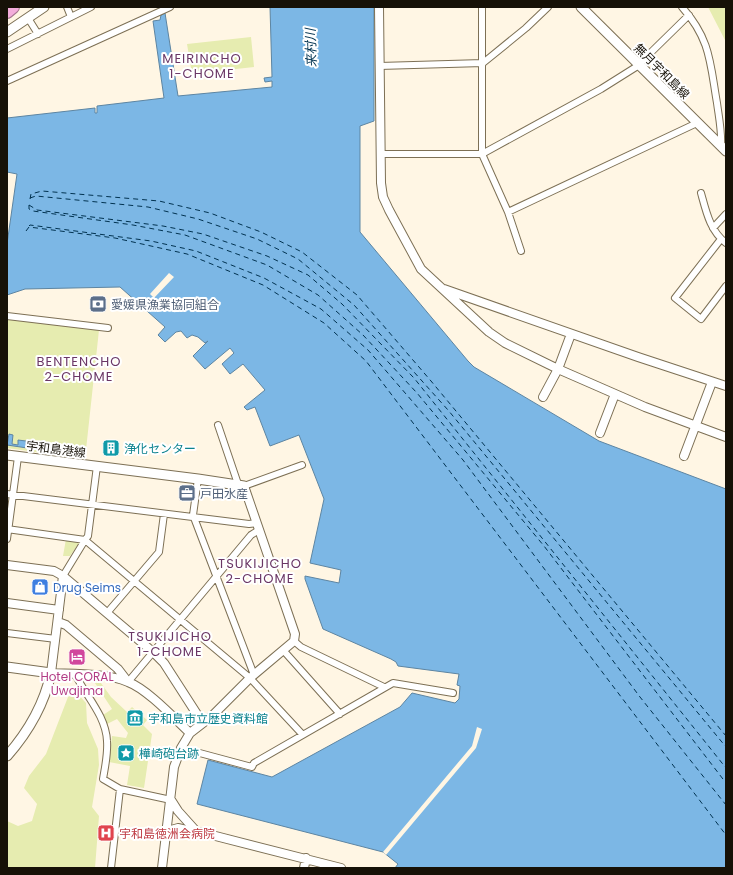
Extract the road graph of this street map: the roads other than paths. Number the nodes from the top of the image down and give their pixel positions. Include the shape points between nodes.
1 (13, 7) edge
2 (44, 7) edge
3 (67, 7) edge
4 (91, 7) edge
5 (170, 7) edge
6 (379, 7) edge
7 (482, 7) edge
8 (548, 7) edge
9 (580, 7) edge
10 (682, 7) edge
11 (7, 12) edge
12 (689, 15) junction
13 (28, 18) junction
14 (71, 18) junction
15 (7, 32) edge
16 (38, 34) junction
17 (7, 47) edge
18 (483, 63) junction
19 (639, 65) junction
20 (379, 66) junction
21 (7, 81) edge
22 (697, 123) junction
23 (724, 149) edge
24 (381, 154) junction
25 (482, 154) junction
26 (700, 193) dead end
27 (508, 212) junction
28 (726, 214) edge
29 (713, 228) junction
30 (724, 241) edge
31 (521, 251) dead end
32 (438, 286) junction
33 (726, 286) edge
34 (7, 316) edge
35 (108, 328) dead end
36 (571, 334) junction
37 (558, 369) junction
38 (712, 382) junction
39 (726, 386) edge
40 (615, 394) junction
41 (543, 397) dead end
42 (218, 425) dead end
43 (696, 425) junction
44 (600, 433) dead end
45 (726, 437) edge
46 (7, 455) edge
47 (684, 456) dead end
48 (18, 457) junction
49 (302, 465) dead end
50 (97, 466) junction
51 (198, 478) junction
52 (241, 485) junction
53 (10, 494) edge
54 (93, 504) junction
55 (164, 514) junction
56 (194, 518) junction
57 (258, 526) junction
58 (8, 529) edge
59 (7, 539) edge
60 (86, 540) junction
61 (7, 565) edge
62 (63, 576) junction
63 (216, 577) junction
64 (134, 580) junction
65 (7, 603) edge
66 (59, 610) junction
67 (107, 613) junction
68 (180, 619) junction
69 (58, 622) junction
70 (7, 633) edge
71 (56, 639) junction
72 (294, 641) junction
73 (283, 650) junction
74 (153, 652) junction
75 (7, 667) edge
76 (52, 673) junction
77 (75, 674) junction
78 (252, 676) junction
79 (128, 682) junction
80 (384, 687) junction
81 (453, 693) dead end
82 (340, 714) junction
83 (202, 722) junction
84 (190, 733) junction
85 (302, 734) junction
86 (181, 748) junction
87 (7, 755) edge
88 (120, 789) junction
89 (171, 800) junction
90 (167, 830) junction
91 (196, 831) junction
92 (306, 858) junction
93 (111, 868) edge
94 (162, 868) edge
95 (304, 868) edge
96 (341, 868) edge

1 - 11 highway
2 - 13 main road
3 - 14 street
4 - 14 street
5 - 21 street
6 - 20 street
7 - 18 street
8 - 18 street
9 - 19 main road, 無月宇和島線
10 - 12 street
12 - 19 street
12 - 23 street via 702,34 709,53
13 - 15 main road
13 - 16 street
14 - 16 street
16 - 17 street
18 - 20 street
18 - 25 street
19 - 22 main road, 無月宇和島線
19 - 25 street via 601,89
20 - 24 street
22 - 23 main road, 無月宇和島線
22 - 27 street
24 - 25 street
24 - 32 street via 383,197 416,261
25 - 27 street
26 - 29 street
27 - 31 street
28 - 29 street
29 - 30 street
30 - 33 street via 675,298 701,319
32 - 36 street
32 - 37 street via 489,332
34 - 35 street
36 - 37 street
36 - 38 street
37 - 40 street
37 - 41 street
38 - 39 street
38 - 43 street
40 - 43 street
40 - 44 street
42 - 52 street
43 - 45 street
43 - 47 street
46 - 48 main road, 宇和島港線
48 - 50 main road, 宇和島港線
48 - 53 street
49 - 52 street
50 - 51 main road, 宇和島港線
50 - 54 street
51 - 52 main road, 宇和島港線
51 - 56 street
52 - 57 street
53 - 54 street
53 - 58 street
54 - 55 street
54 - 60 street
55 - 56 street
55 - 64 street via 159,552
56 - 57 street
56 - 63 street
57 - 63 street
57 - 72 street via 295,634
58 - 59 street
58 - 60 street
60 - 62 street
60 - 64 street
61 - 62 street via 54,571
62 - 66 street
62 - 67 street
63 - 68 street
63 - 78 street
64 - 67 street
64 - 68 street
65 - 66 street
66 - 69 street
67 - 74 street
68 - 74 street
68 - 78 street
69 - 71 street
69 - 79 street via 66,625 118,669
70 - 71 street
71 - 76 street
72 - 73 street
72 - 80 street
73 - 78 street
73 - 82 street
74 - 79 street
74 - 83 street via 164,663
75 - 76 main road
76 - 77 street
76 - 87 main road via 36,716
77 - 79 street
77 - 88 street via 94,704 105,731 107,748 104,779
78 - 83 street via 212,716
78 - 85 street
79 - 84 street via 145,692
80 - 81 street via 393,683
80 - 82 street
82 - 85 street
83 - 84 street
84 - 86 street
85 - 86 street via 254,763 252,767
86 - 89 street via 174,767
88 - 89 street
88 - 93 street
89 - 90 street
89 - 91 street
90 - 91 street via 178,827
90 - 94 street
91 - 92 street
92 - 95 street
92 - 96 street

